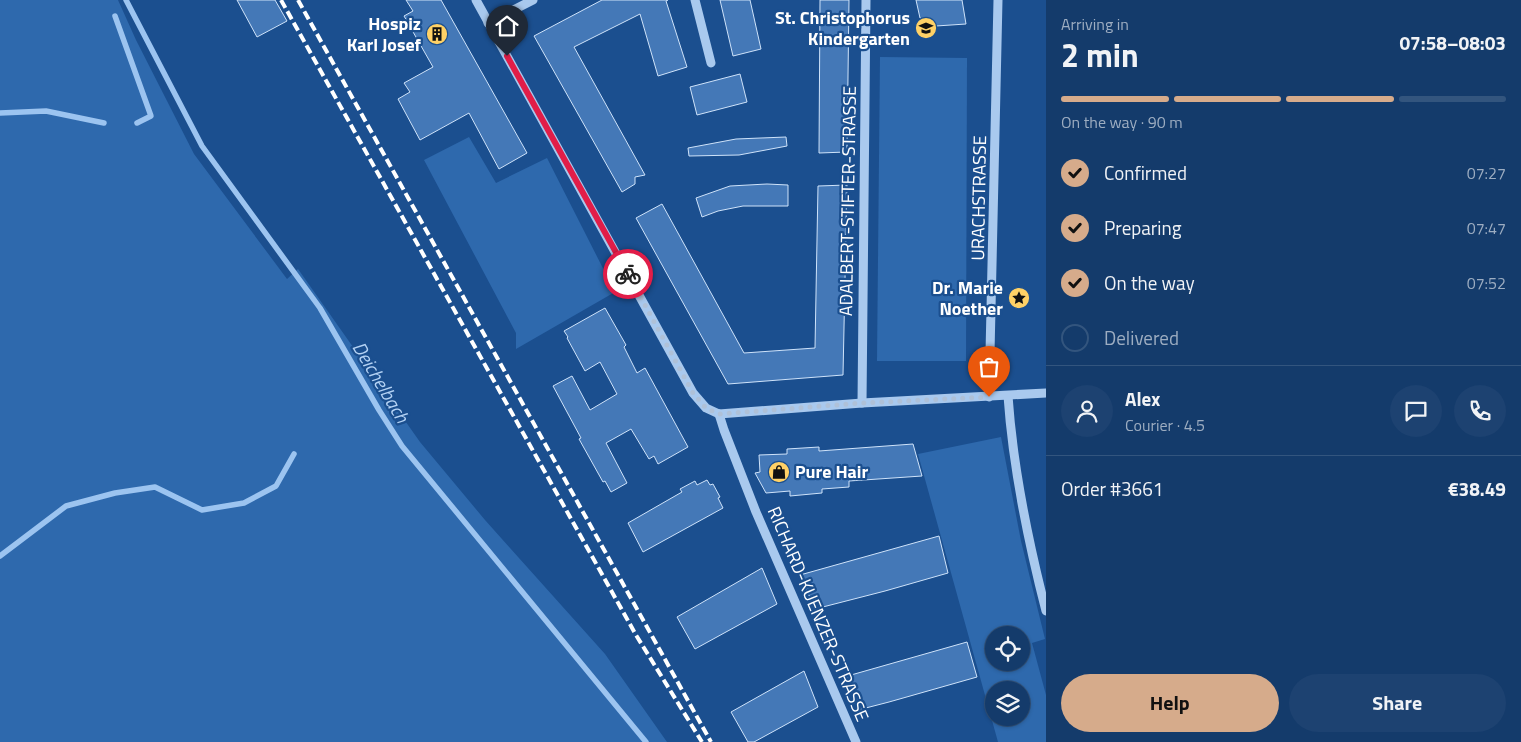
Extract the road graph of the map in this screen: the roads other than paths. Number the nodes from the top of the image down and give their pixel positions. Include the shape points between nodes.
1 (476, 0) edge
2 (533, 0) edge
3 (695, 0) edge
4 (866, 0) edge
5 (998, 0) edge
6 (488, 22) junction
7 (711, 63) dead end
8 (1046, 393) edge
9 (1008, 396) junction
10 (989, 397) junction
11 (862, 403) junction
12 (719, 414) junction
13 (1046, 611) edge
14 (856, 742) edge

1 - 6 street
2 - 6 street
3 - 7 street
4 - 11 street, ADALBERT-STIFTER-STRASSE
5 - 10 street, URACHSTRASSE
6 - 12 street via 693,393 706,408
8 - 9 street
9 - 10 street
9 - 13 street via 1010,434
10 - 11 street
11 - 12 street
12 - 14 street, RICHARD-KUENZER-STRASSE via 756,512

